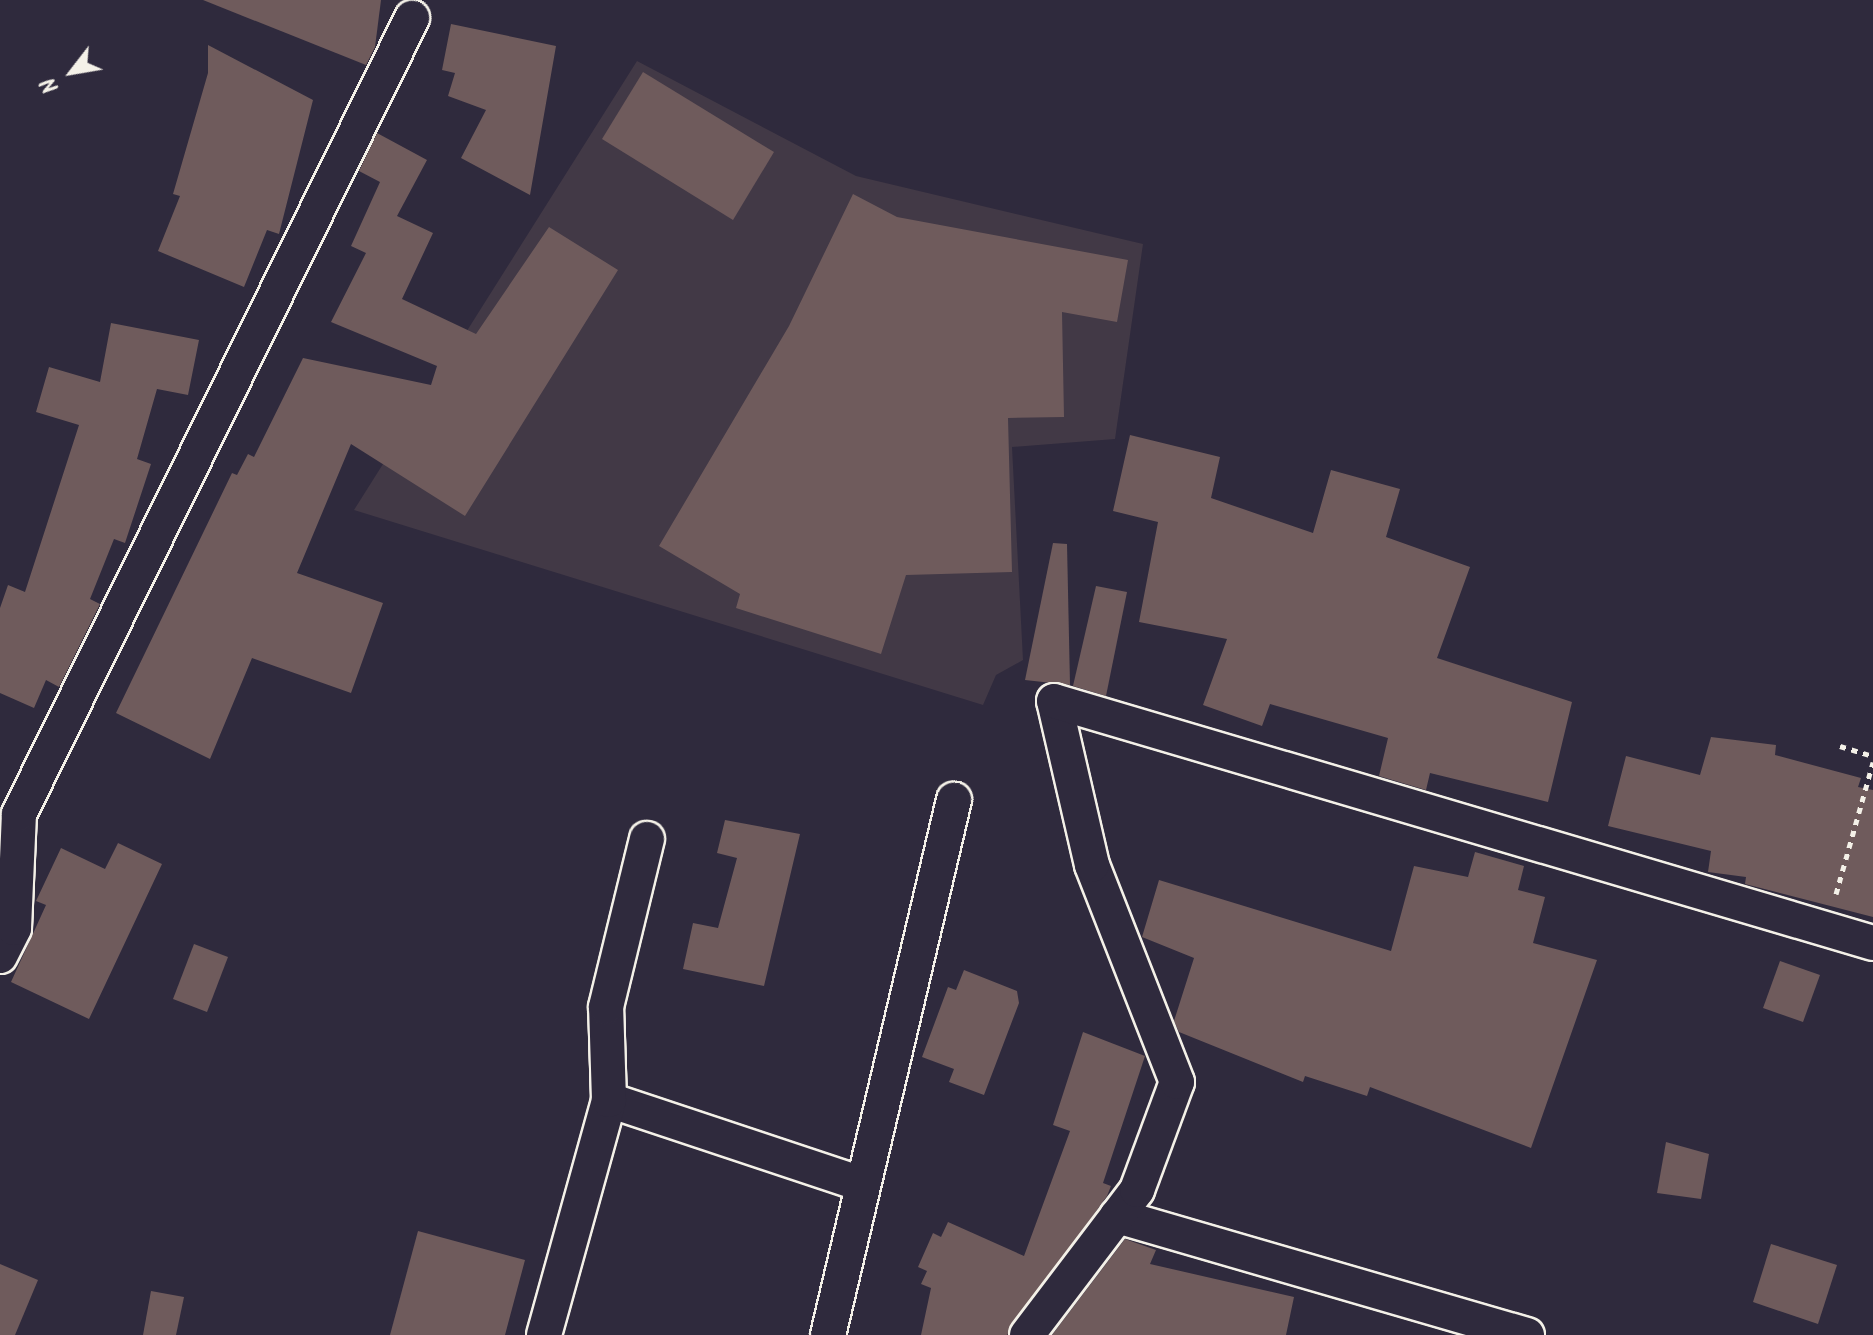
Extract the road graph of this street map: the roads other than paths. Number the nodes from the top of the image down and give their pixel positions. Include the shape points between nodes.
1 (412, 18) dead end
2 (954, 800) dead end
3 (647, 839) dead end
4 (1873, 943) edge
5 (0, 956) edge
6 (609, 1100) junction
7 (859, 1183) junction
8 (1117, 1216) junction
9 (544, 1335) edge
10 (828, 1335) edge
11 (1027, 1335) edge
12 (1527, 1335) edge

1 - 5 street via 19,814 14,928
2 - 7 street
3 - 6 street via 606,1007
4 - 8 street via 1054,701 1092,865 1177,1082 1137,1190
6 - 7 street
6 - 9 street
7 - 10 street
8 - 11 street
8 - 12 street

